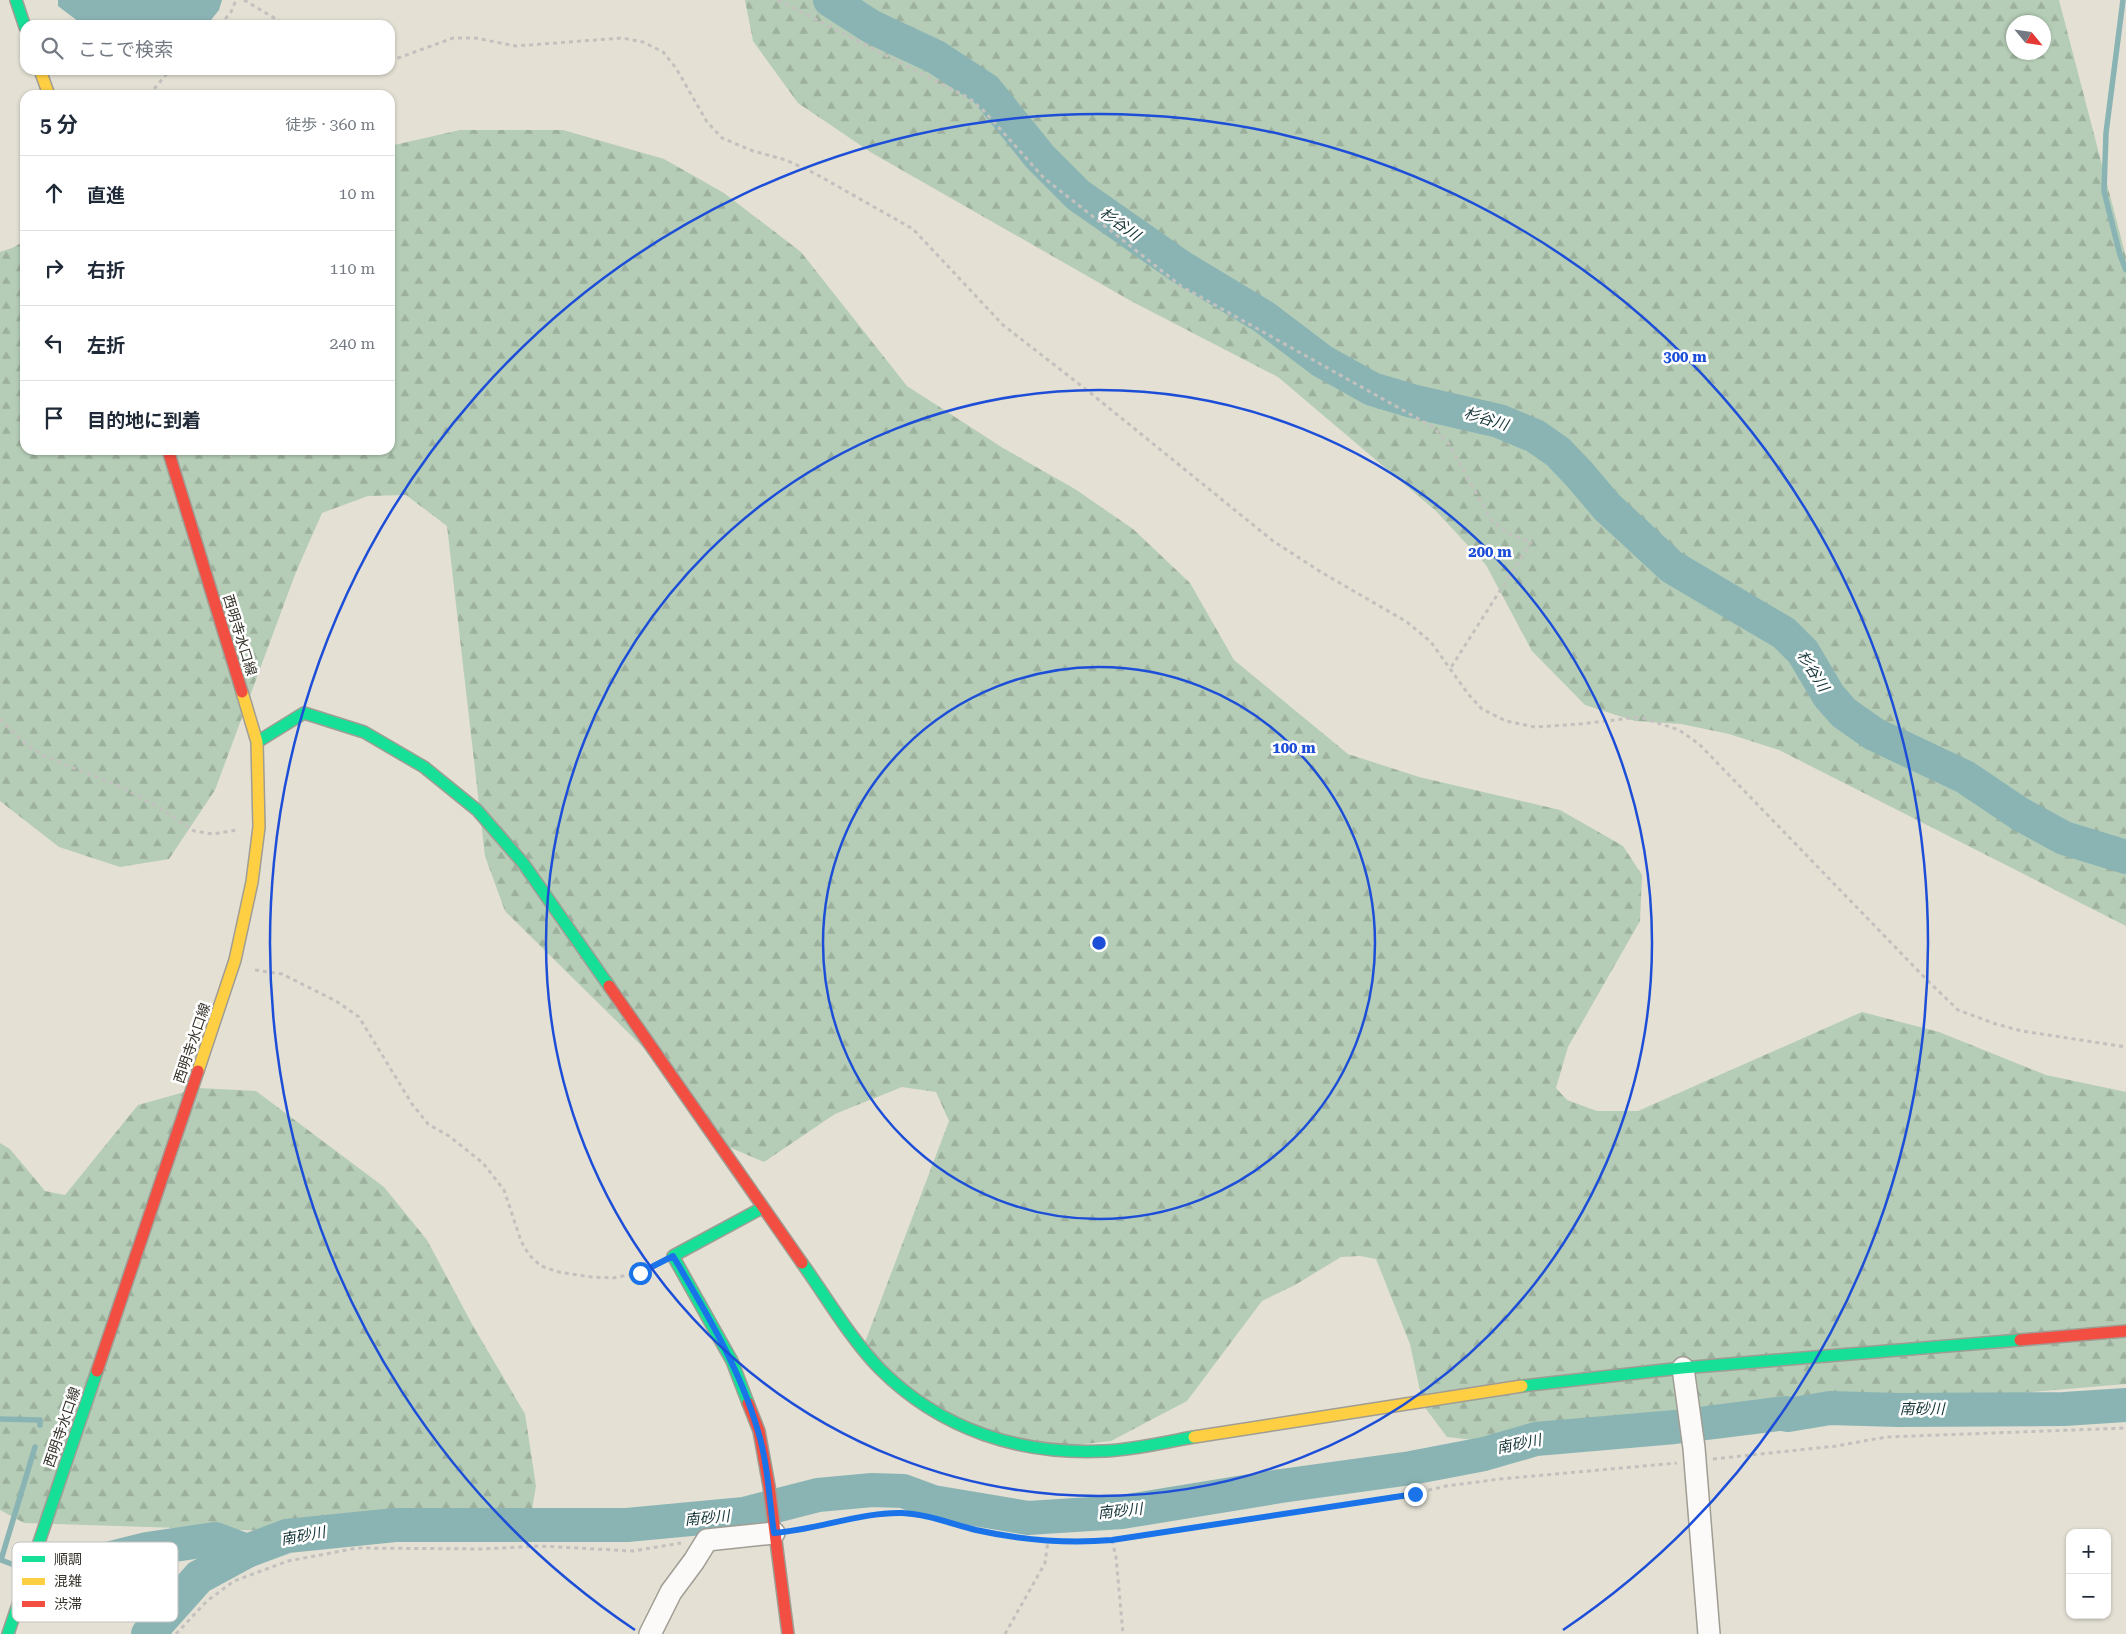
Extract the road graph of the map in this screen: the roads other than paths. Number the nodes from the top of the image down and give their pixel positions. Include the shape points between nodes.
1 (16, 0) edge
2 (23, 20) edge
3 (42, 75) edge
4 (47, 90) edge
5 (170, 455) edge
6 (257, 742) junction
7 (762, 1208) junction
8 (2126, 1331) edge
9 (1683, 1368) junction
10 (774, 1529) junction
11 (39, 1542) edge
12 (12, 1622) edge
13 (8, 1634) edge
14 (650, 1634) edge
15 (788, 1634) edge
16 (1709, 1634) edge

1 - 2 street
3 - 4 street
5 - 6 street, 西明寺水口線
6 - 7 street via 304,712 364,732 424,767 477,810 523,863
6 - 11 street, 西明寺水口線 via 259,827 236,960
7 - 9 street via 881,1370 921,1402 968,1429 1011,1444 1062,1451 1106,1451 1463,1394
7 - 10 street via 673,1256 732,1361 758,1431
8 - 9 street
9 - 16 street via 1695,1455
10 - 14 street via 707,1540 670,1592
10 - 15 street
12 - 13 street, 西明寺水口線

